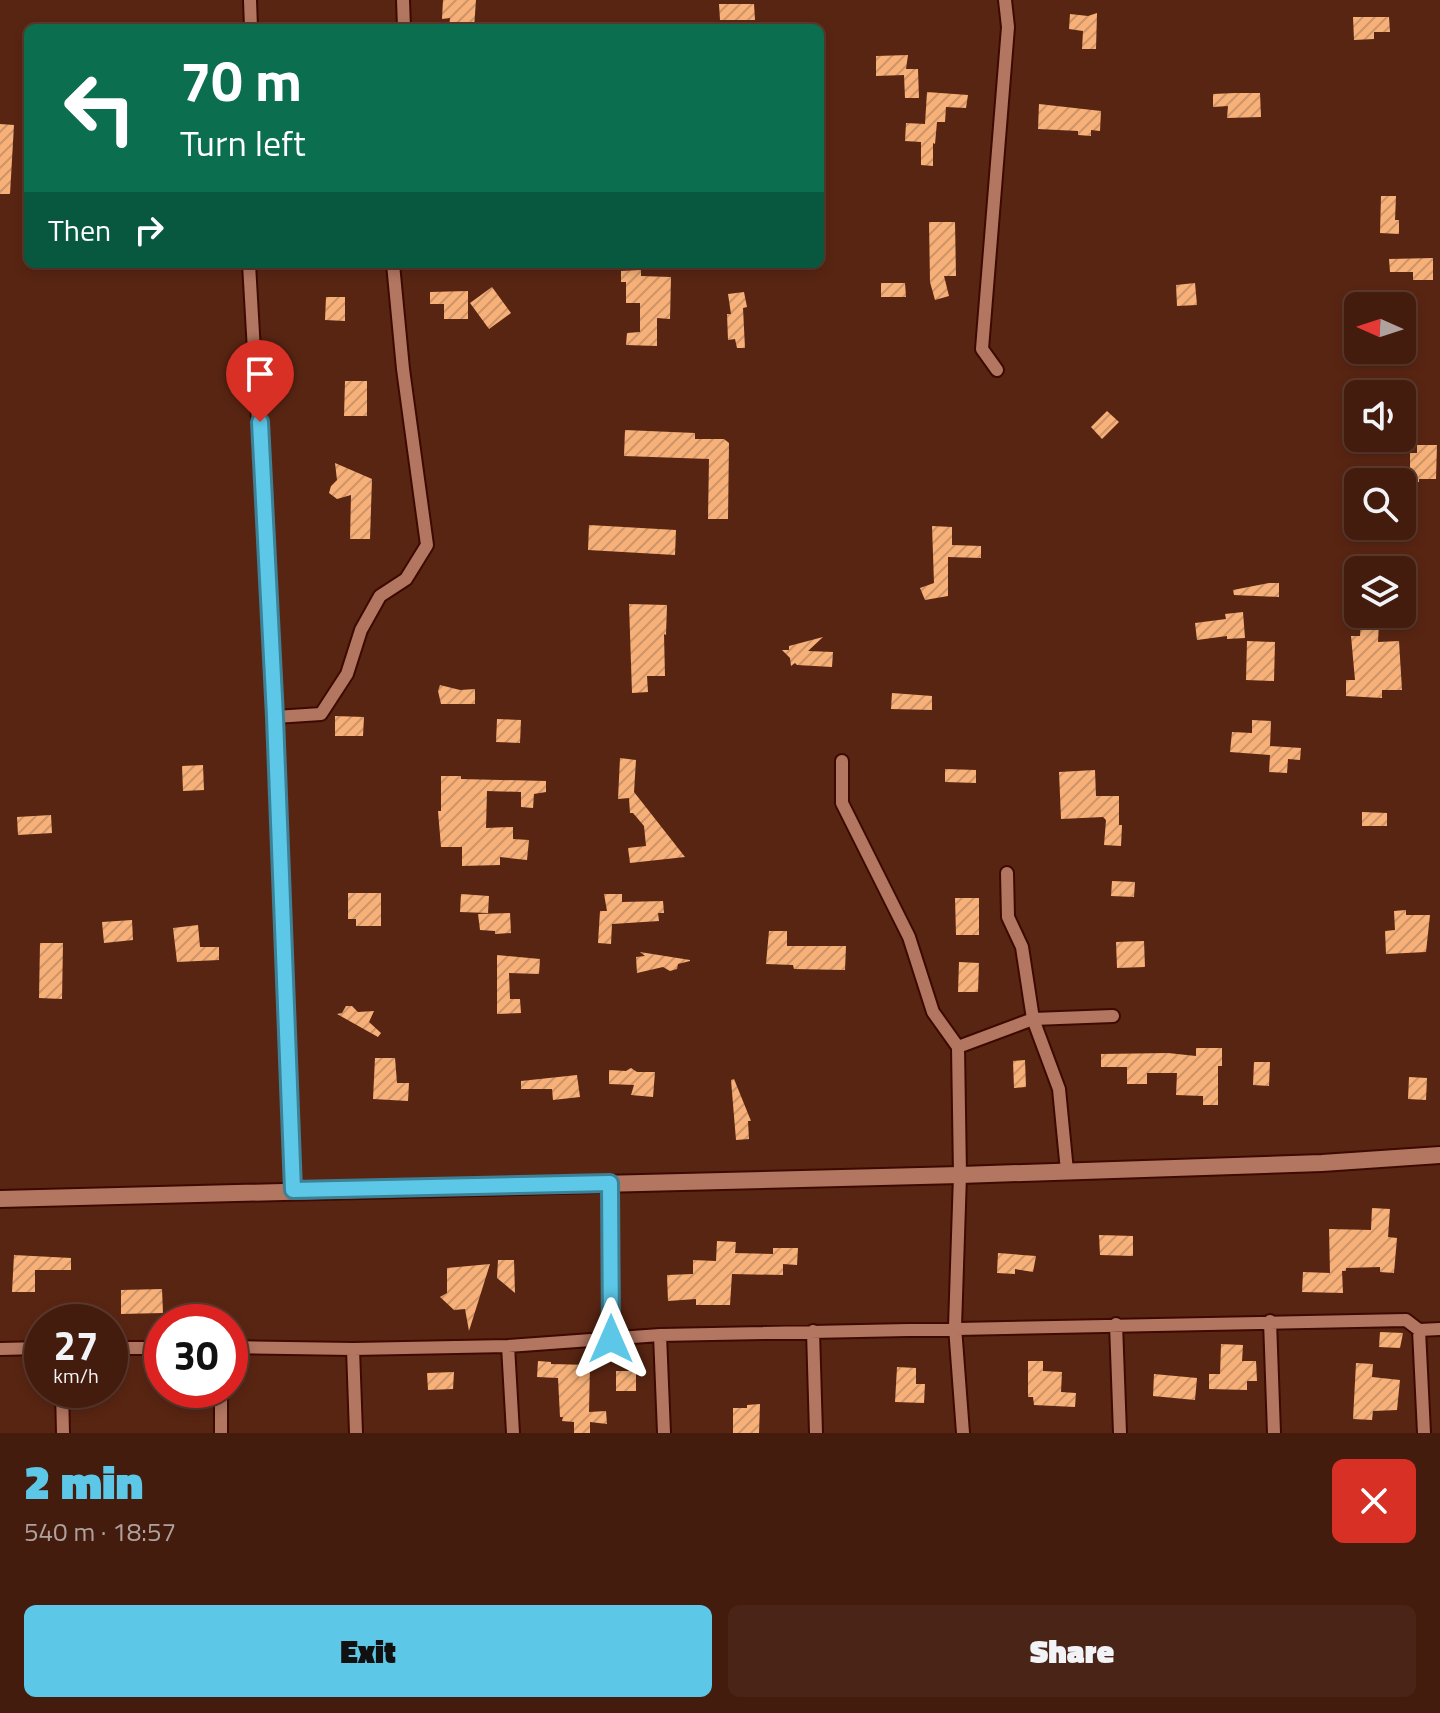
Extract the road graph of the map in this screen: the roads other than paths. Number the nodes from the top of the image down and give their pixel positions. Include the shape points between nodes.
1 (250, 0) edge
2 (403, 0) edge
3 (1005, 0) edge
4 (251, 24) edge
5 (404, 24) edge
6 (249, 268) edge
7 (393, 268) edge
8 (997, 370) dead end
9 (275, 717) junction
10 (842, 761) dead end
11 (1007, 873) dead end
12 (1113, 1016) dead end
13 (1033, 1019) junction
14 (958, 1047) junction
15 (1440, 1155) edge
16 (1067, 1171) junction
17 (960, 1175) junction
18 (610, 1183) junction
19 (293, 1190) junction
20 (0, 1199) edge
21 (1270, 1321) junction
22 (1116, 1324) junction
23 (955, 1327) junction
24 (1440, 1329) edge
25 (1419, 1330) junction
26 (813, 1331) junction
27 (660, 1335) junction
28 (611, 1339) junction
29 (508, 1346) junction
30 (248, 1347) edge
31 (24, 1348) edge
32 (0, 1349) edge
33 (353, 1349) junction
34 (62, 1408) edge
35 (221, 1408) edge
36 (63, 1433) edge
37 (221, 1433) edge
38 (356, 1433) edge
39 (513, 1433) edge
40 (664, 1433) edge
41 (816, 1433) edge
42 (963, 1433) edge
43 (1120, 1433) edge
44 (1274, 1433) edge
45 (1424, 1433) edge

1 - 4 street
2 - 5 street
3 - 8 street via 1008,27 982,349
6 - 9 street
7 - 9 street via 427,545 406,579 380,596 361,630 347,674 321,714
9 - 19 street
10 - 14 street via 842,803 909,937 933,1012
11 - 13 street via 1008,917 1022,947
12 - 13 street
13 - 14 street
13 - 16 street via 1059,1089
14 - 17 street
15 - 16 street
16 - 17 street
17 - 18 street
17 - 23 street
18 - 19 street
18 - 28 street
19 - 20 street
21 - 22 street
21 - 25 street via 1406,1320
21 - 44 street
22 - 23 street
22 - 43 street
23 - 26 street
23 - 42 street
24 - 25 street
25 - 45 street
26 - 27 street
26 - 41 street
27 - 28 street
27 - 40 street
28 - 29 street
29 - 33 street
29 - 39 street
30 - 33 street
31 - 32 street
33 - 38 street
34 - 36 street
35 - 37 street

